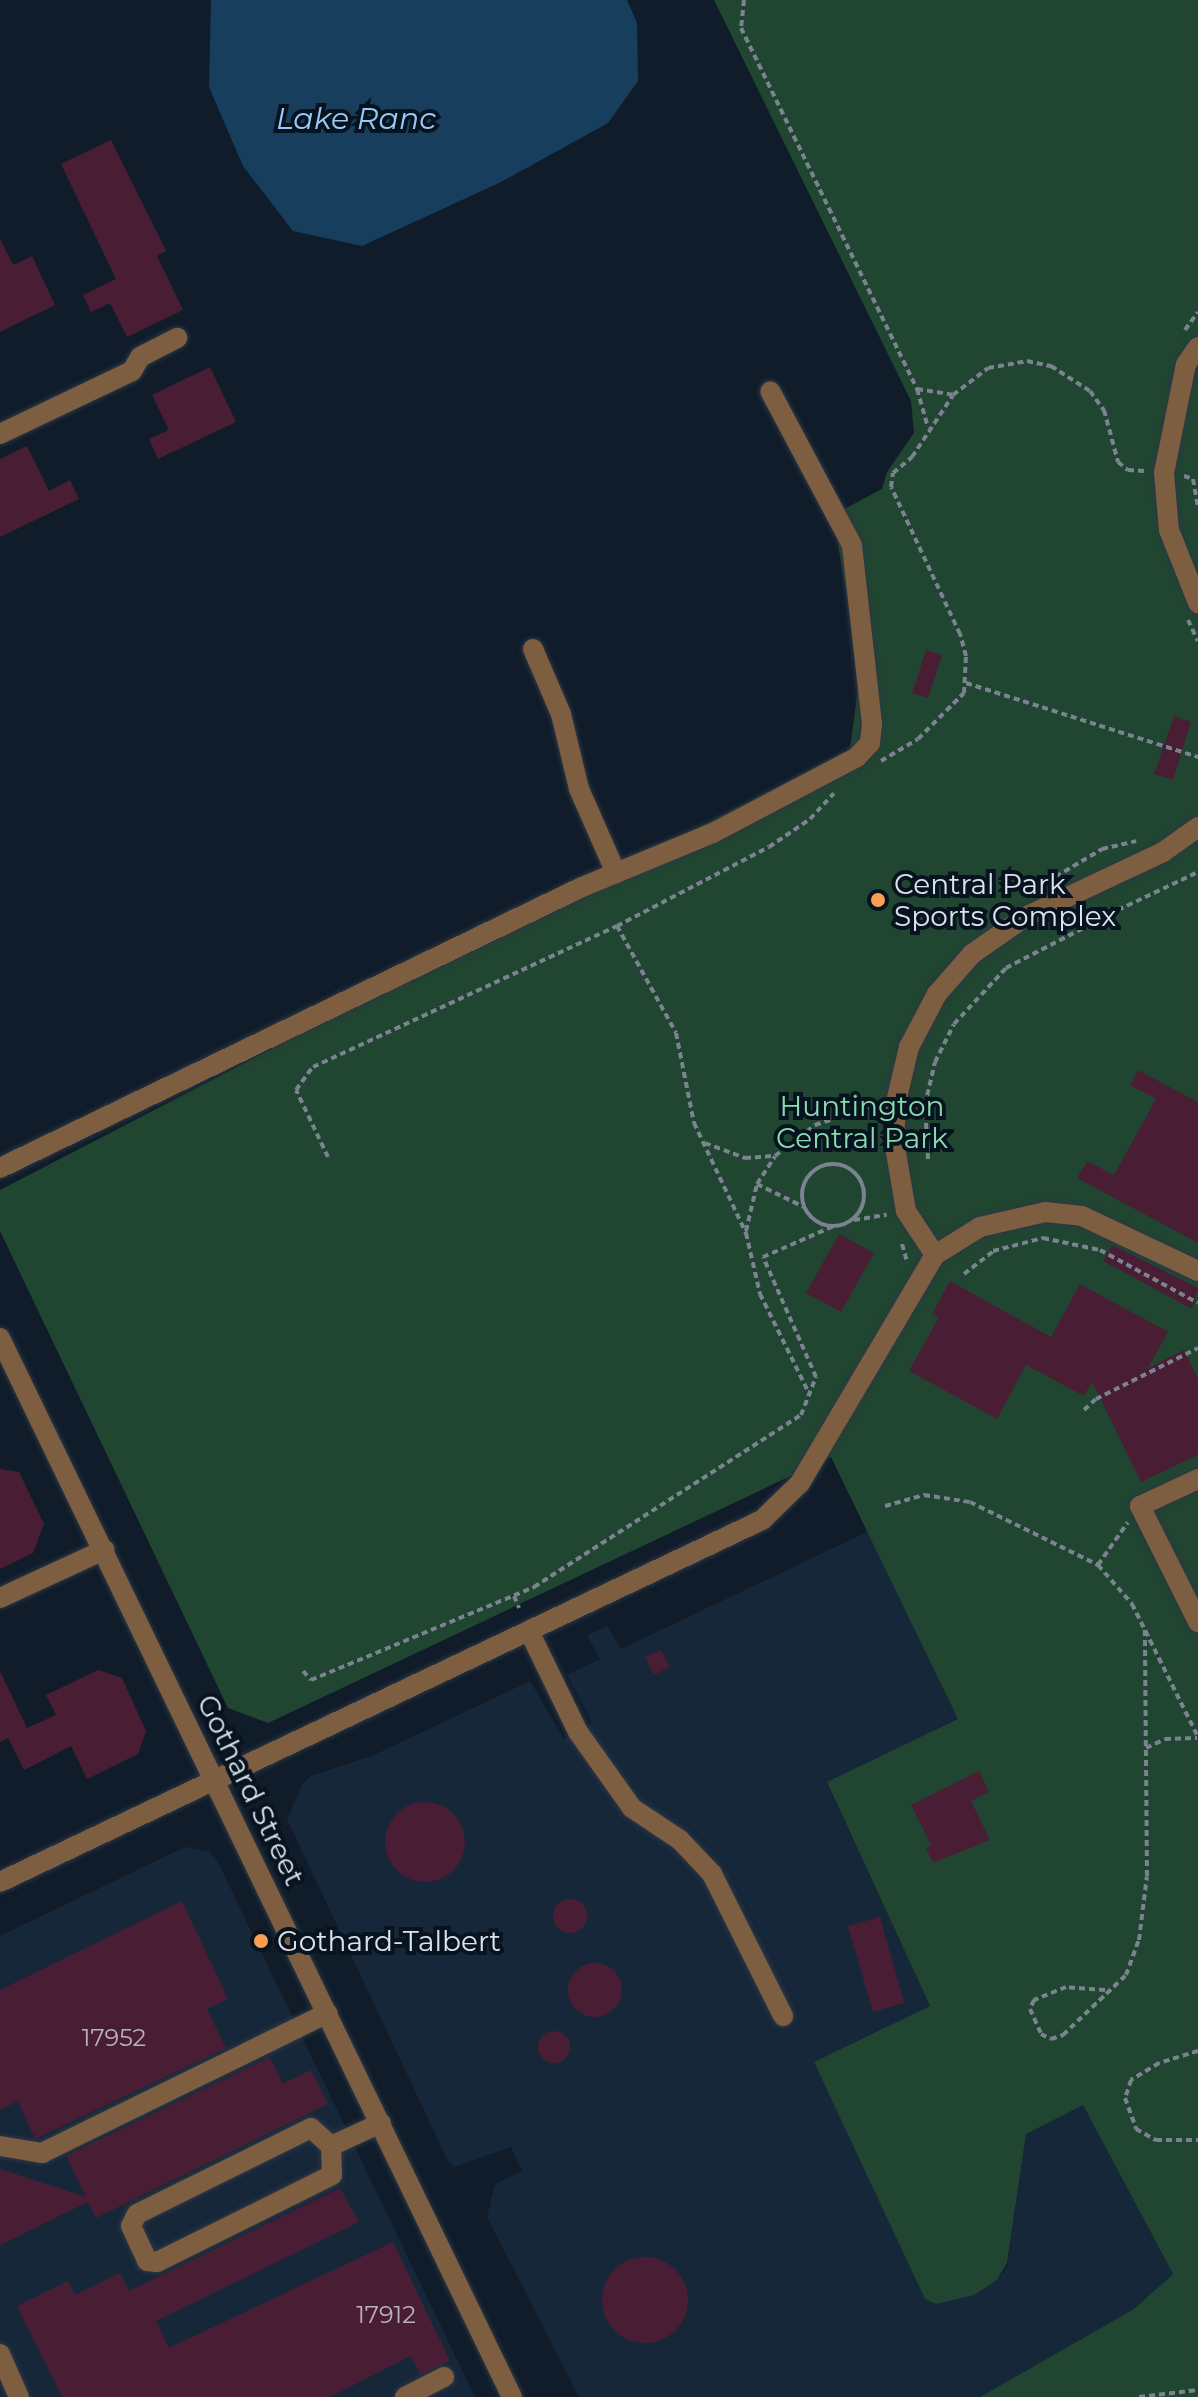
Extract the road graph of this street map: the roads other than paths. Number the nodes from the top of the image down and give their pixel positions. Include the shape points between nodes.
1 (177, 338) dead end
2 (1198, 347) edge
3 (770, 391) dead end
4 (0, 434) edge
5 (1198, 603) edge
6 (533, 649) dead end
7 (1198, 827) edge
8 (616, 873) junction
9 (0, 1168) edge
10 (935, 1255) junction
11 (1198, 1271) edge
12 (1, 1341) edge
13 (1198, 1479) edge
14 (104, 1550) junction
15 (0, 1598) edge
16 (1198, 1622) edge
17 (529, 1631) junction
18 (215, 1779) junction
19 (0, 1882) edge
20 (328, 2013) junction
21 (783, 2016) dead end
22 (381, 2123) junction
23 (0, 2146) edge
24 (331, 2146) junction
25 (0, 2354) edge
26 (444, 2377) dead end
27 (19, 2397) edge
28 (405, 2397) edge
29 (512, 2397) edge

1 - 4 street via 140,357 132,371
2 - 5 street via 1186,364 1164,473 1169,530
3 - 8 street via 852,545 870,743 818,781
6 - 8 street via 561,714 579,789
7 - 10 street via 1163,852 1025,917 972,954 937,994 909,1047 896,1102 894,1141 906,1211
8 - 9 street
10 - 11 street via 980,1227 1045,1212 1082,1216
10 - 17 street via 800,1483 762,1520
12 - 14 street, Gothard Street
13 - 16 street via 1140,1506
14 - 15 street
14 - 18 street, Gothard Street
17 - 18 street
17 - 21 street via 578,1732 632,1808 680,1840 712,1874
18 - 19 street
18 - 20 street, Gothard Street
20 - 22 street, Gothard Street
20 - 23 street via 42,2153
22 - 24 street
22 - 29 street, Gothard Street
24 - 24 street via 332,2175 157,2262 147,2261 131,2226 137,2214 311,2128
25 - 27 street
26 - 28 street

